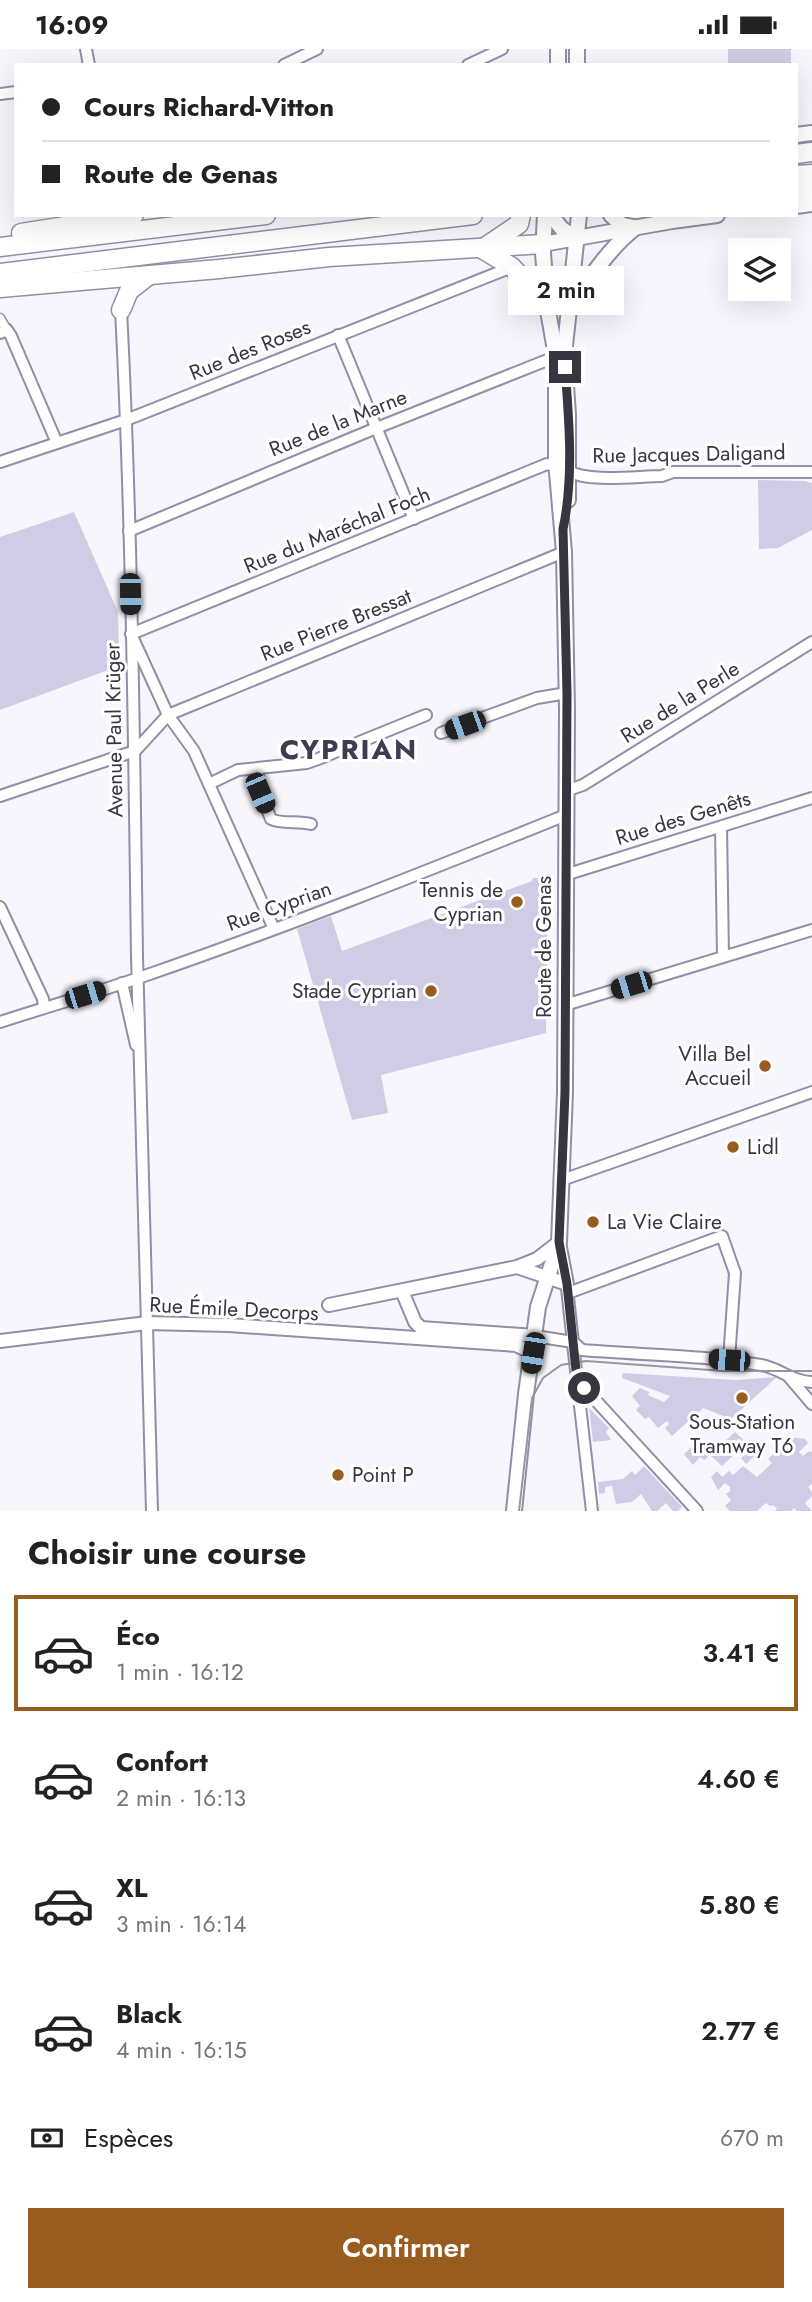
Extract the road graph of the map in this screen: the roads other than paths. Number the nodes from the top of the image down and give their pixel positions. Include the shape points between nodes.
1 (317, 49) edge
2 (502, 49) edge
3 (288, 63) edge
4 (472, 63) edge
5 (249, 217) edge
6 (457, 217) edge
7 (521, 217) edge
8 (545, 217) edge
9 (553, 217) edge
10 (579, 217) edge
11 (613, 217) edge
12 (704, 217) edge
13 (94, 218) edge
14 (636, 227) junction
15 (0, 237) edge
16 (577, 238) junction
17 (543, 244) junction
18 (0, 247) edge
19 (482, 249) junction
20 (512, 267) junction
21 (0, 273) edge
22 (148, 276) junction
23 (95, 280) junction
24 (0, 288) edge
25 (547, 305) junction
26 (121, 310) junction
27 (569, 311) junction
28 (0, 318) edge
29 (3, 331) edge
30 (338, 335) junction
31 (560, 355) junction
32 (555, 399) junction
33 (568, 415) junction
34 (126, 420) junction
35 (376, 428) junction
36 (57, 443) junction
37 (0, 462) edge
38 (562, 469) junction
39 (812, 472) edge
40 (414, 519) junction
41 (129, 531) junction
42 (564, 552) junction
43 (131, 634) junction
44 (812, 642) edge
45 (567, 693) junction
46 (168, 715) junction
47 (426, 715) dead end
48 (441, 733) dead end
49 (135, 751) junction
50 (257, 769) junction
51 (208, 784) junction
52 (566, 791) junction
53 (0, 796) edge
54 (812, 798) edge
55 (566, 814) junction
56 (311, 824) dead end
57 (721, 827) junction
58 (565, 875) junction
59 (0, 907) edge
60 (274, 929) junction
61 (812, 930) edge
62 (723, 956) junction
63 (138, 978) junction
64 (122, 983) junction
65 (565, 1005) junction
66 (44, 1007) junction
67 (0, 1022) edge
68 (140, 1064) junction
69 (812, 1092) edge
70 (562, 1180) junction
71 (559, 1242) junction
72 (517, 1267) junction
73 (548, 1279) junction
74 (567, 1288) junction
75 (408, 1290) junction
76 (329, 1305) dead end
77 (147, 1323) junction
78 (427, 1334) junction
79 (535, 1336) junction
80 (0, 1341) edge
81 (573, 1342) junction
82 (533, 1353) junction
83 (729, 1360) junction
84 (788, 1376) junction
85 (812, 1382) edge
86 (584, 1388) junction
87 (812, 1404) edge
88 (152, 1511) edge
89 (514, 1511) edge
90 (592, 1511) edge
91 (697, 1511) edge

1 - 3 street
2 - 4 street
5 - 18 highway
6 - 21 highway
7 - 19 highway via 519,224
8 - 17 main road, Route de Genas
9 - 16 main road
10 - 16 main road, Route de Genas
11 - 14 main road via 622,225
12 - 14 main road
13 - 15 highway
14 - 16 main road
14 - 27 main road via 600,264
16 - 17 main road
16 - 27 main road, Route de Genas
17 - 19 highway
17 - 25 main road, Route de Genas
19 - 20 highway
19 - 22 highway via 329,257
20 - 25 highway
20 - 30 street, Rue des Roses
22 - 23 highway
22 - 26 highway via 129,291
23 - 24 highway
23 - 26 highway via 114,292
25 - 31 main road, Route de Genas
26 - 34 street, Avenue Paul Krüger
27 - 31 main road, Route de Genas
28 - 29 street
29 - 36 street via 12,336
30 - 34 street, Rue des Roses
30 - 35 street
31 - 32 main road, Route de Genas
31 - 33 main road, Route de Genas
31 - 35 street, Rue de la Marne
32 - 33 street
32 - 38 main road, Route de Genas
33 - 38 main road, Route de Genas
34 - 36 street, Rue des Roses
34 - 41 street, Avenue Paul Krüger
35 - 40 street
35 - 41 street, Rue de la Marne
36 - 37 street, Rue des Roses
38 - 39 street, Rue Jacques Daligand via 588,476
38 - 40 street, Rue du Maréchal Foch via 547,464
38 - 42 main road, Route de Genas via 567,510
40 - 43 street, Rue du Maréchal Foch
41 - 43 street, Avenue Paul Krüger
42 - 45 main road, Route de Genas
42 - 46 street, Rue Pierre Bressat
43 - 46 street
43 - 49 street, Avenue Paul Krüger
44 - 52 street, Rue de la Perle via 583,785
45 - 48 street via 537,698
45 - 52 main road, Route de Genas
46 - 49 street, Rue Pierre Bressat
46 - 51 street via 194,751
47 - 50 street via 318,759
49 - 53 street
49 - 63 street, Avenue Paul Krüger
50 - 51 street via 238,771
50 - 56 street via 260,793 271,819
51 - 60 street
52 - 55 main road, Route de Genas
54 - 57 street, Rue des Genêts
55 - 58 main road, Route de Genas
55 - 60 street, Rue Cyprian
57 - 58 street, Rue des Genêts
57 - 62 street
58 - 65 main road, Route de Genas
59 - 66 street
60 - 63 street, Rue Cyprian
61 - 62 street
62 - 65 street
63 - 64 street, Rue Cyprian
63 - 68 street, Avenue Paul Krüger
64 - 66 street, Rue Cyprian
64 - 68 street, Avenue Paul Krüger
65 - 70 main road, Route de Genas
66 - 67 street, Rue Cyprian
68 - 77 street, Avenue Paul Krüger
69 - 70 street
70 - 71 main road, Route de Genas
71 - 72 street, Rue Émile Decorps
71 - 73 main road, Route de Genas
71 - 74 street
72 - 73 street
72 - 75 street, Rue Émile Decorps
73 - 74 street
73 - 79 main road, Route de Genas via 538,1307
74 - 81 street
74 - 83 street via 722,1236 735,1273
75 - 76 street, Rue Émile Decorps
75 - 78 street via 414,1319
77 - 78 street, Rue Émile Decorps
77 - 80 street, Rue Émile Decorps
77 - 88 street, Avenue Paul Krüger
78 - 79 street, Rue Émile Decorps
78 - 82 street, Rue Émile Decorps via 516,1345
79 - 81 street
79 - 82 main road, Route de Genas
81 - 83 street via 582,1350
81 - 86 street via 577,1380
82 - 89 main road, Route de Genas
83 - 84 street via 765,1366
84 - 85 street
84 - 87 street
86 - 90 street via 579,1397
86 - 91 street

